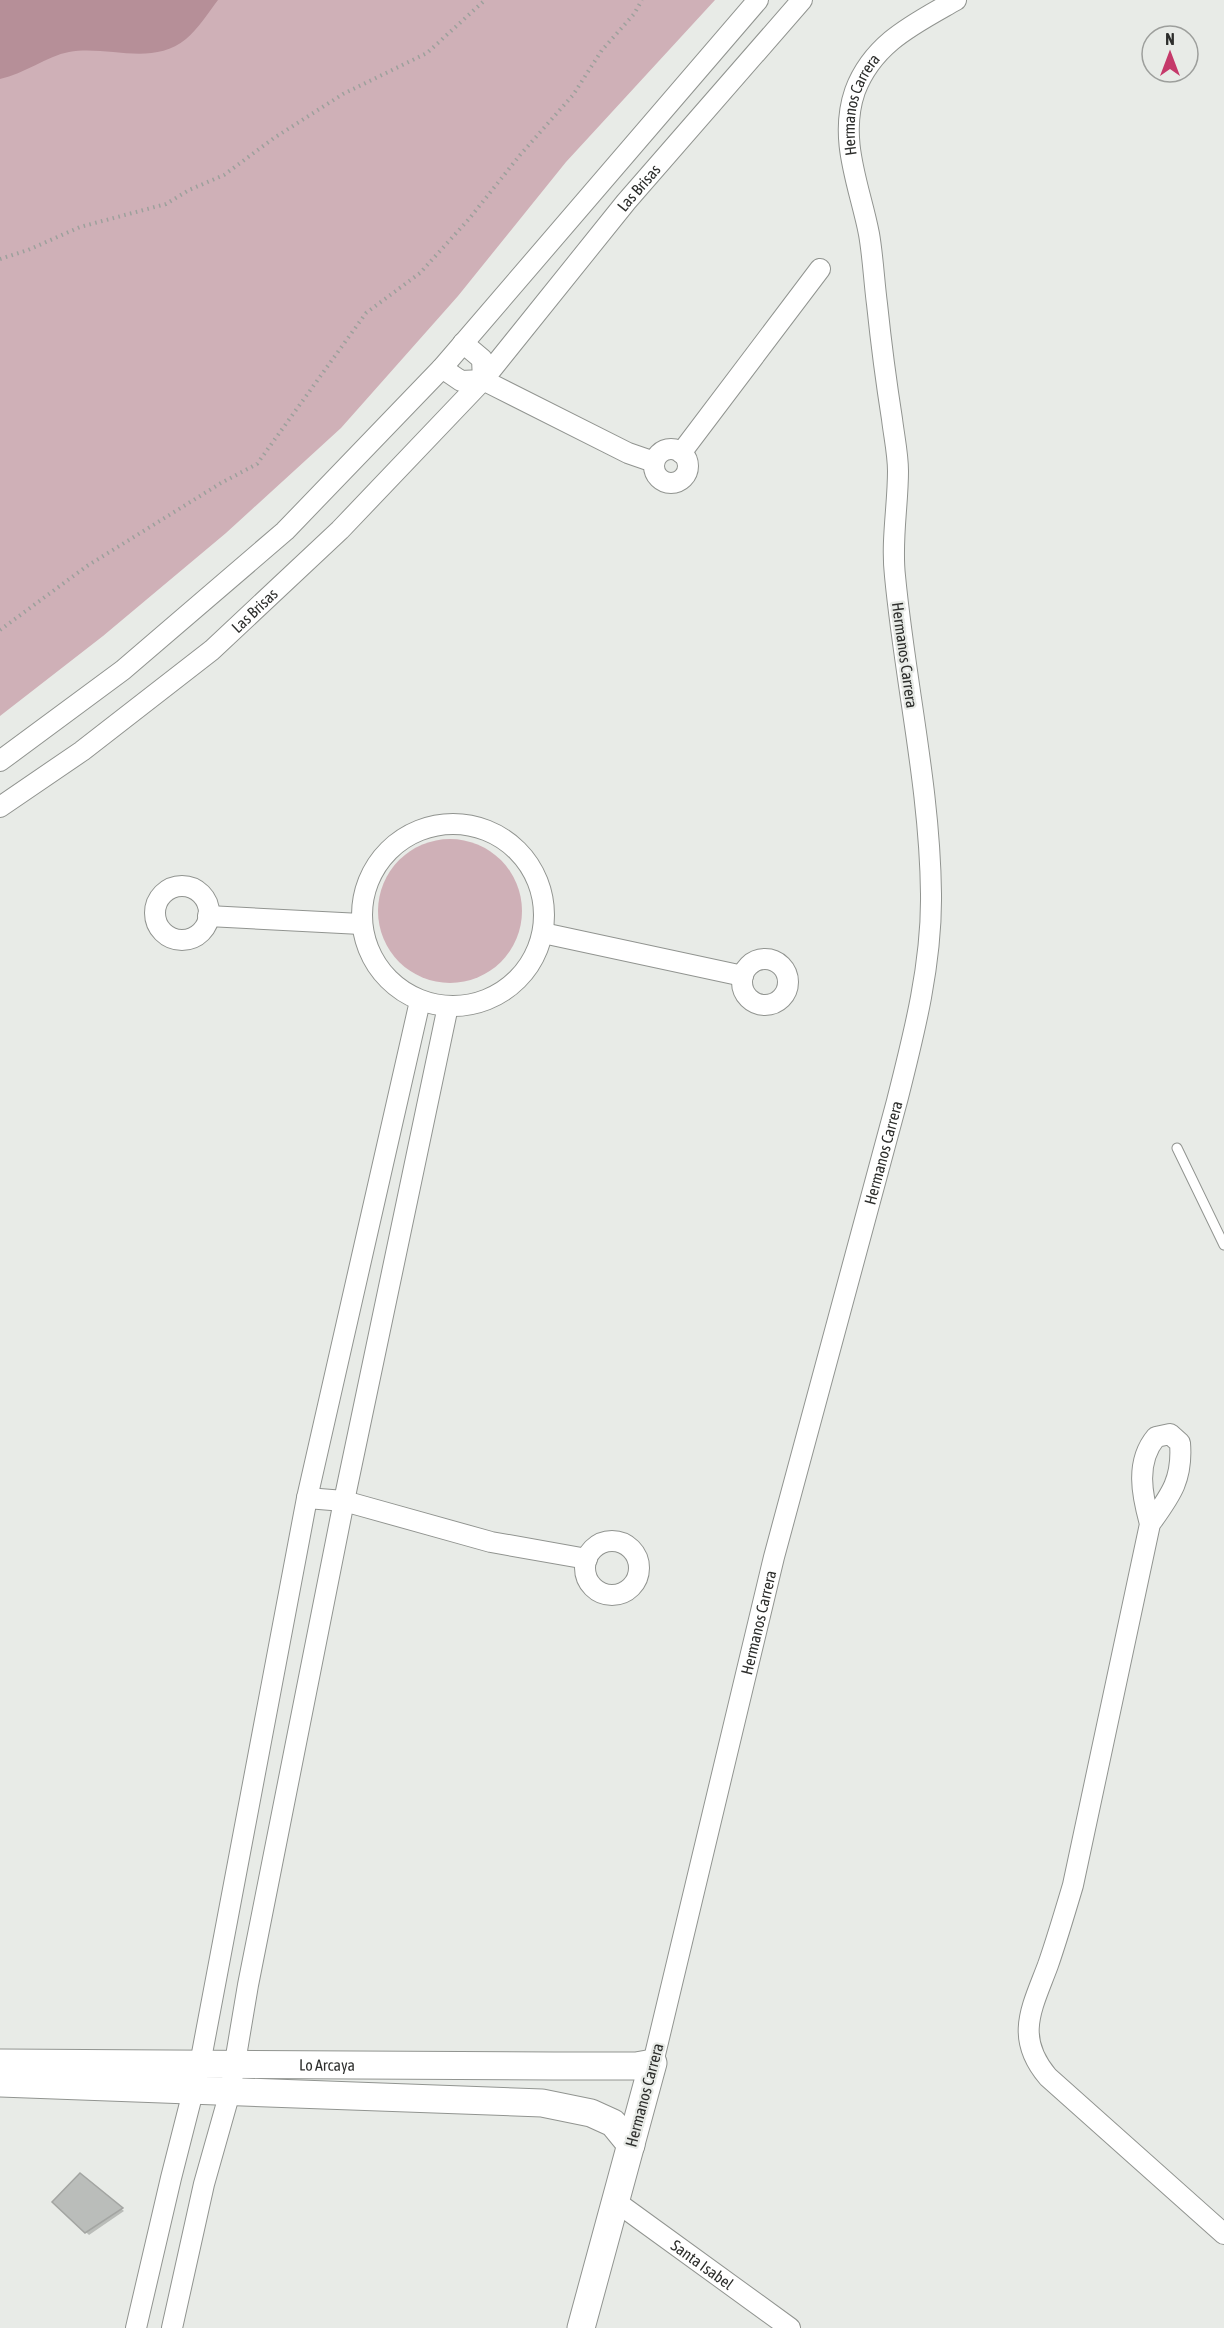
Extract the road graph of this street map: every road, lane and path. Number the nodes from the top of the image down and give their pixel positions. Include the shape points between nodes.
1 (485, 0) edge
2 (642, 0) edge
3 (758, 0) edge
4 (802, 0) edge
5 (956, 0) edge
6 (0, 259) edge
7 (820, 269) dead end
8 (464, 343) junction
9 (442, 368) junction
10 (483, 380) junction
11 (681, 453) junction
12 (654, 462) junction
13 (0, 630) edge
14 (0, 761) edge
15 (0, 807) edge
16 (208, 916) dead end
17 (361, 924) junction
18 (543, 933) junction
19 (742, 976) dead end
20 (420, 1001) junction
21 (448, 1006) junction
22 (1177, 1148) dead end
23 (1224, 1245) edge
24 (307, 1498) junction
25 (344, 1501) junction
26 (1150, 1524) dead end
27 (587, 1559) dead end
28 (0, 2062) edge
29 (654, 2063) junction
30 (200, 2064) junction
31 (234, 2064) junction
32 (445, 2065) junction
33 (0, 2083) edge
34 (193, 2091) junction
35 (230, 2092) junction
36 (439, 2099) junction
37 (631, 2145) junction
38 (615, 2201) junction
39 (1224, 2234) edge
40 (136, 2328) edge
41 (172, 2328) edge
42 (581, 2328) edge
43 (790, 2328) edge

1 - 6 path via 427,53 343,94 224,175 166,204 80,227
2 - 13 path via 573,95 469,219 420,273 366,313 257,464 87,566
3 - 8 street, Las Brisas
4 - 10 street, Las Brisas via 626,202
5 - 29 street, Hermanos Carrera via 905,29 876,53 855,92 848,144 869,235 898,470 894,570 914,715 932,896 926,965 912,1041 772,1569
7 - 11 street
8 - 9 street, Las Brisas
8 - 10 street via 482,359
9 - 10 street via 461,381
9 - 14 street, Las Brisas via 285,531 123,670
10 - 12 street via 628,453
10 - 15 street, Las Brisas via 340,530 212,650
11 - 12 street via 664,450
11 - 12 street via 687,469 676,482 662,480
16 - 17 street
17 - 18 street via 364,892 376,864 398,842 426,828 457,824 488,831 514,847 533,872 543,902
17 - 20 street via 370,956 391,983
18 - 19 street
18 - 21 street via 531,963 509,987 480,1002
20 - 21 street
20 - 24 street
21 - 25 street
22 - 23 lane
24 - 25 street
24 - 30 street
25 - 27 street via 491,1542
25 - 31 street
26 - 39 street via 1072,1885 1061,1928 1029,2014 1029,2039 1036,2060 1048,2077
28 - 30 street, Lo Arcaya
29 - 32 street, Lo Arcaya
29 - 37 street, Hermanos Carrera
30 - 31 street, Lo Arcaya
30 - 34 street
31 - 32 street, Lo Arcaya
31 - 35 street
32 - 36 street
33 - 34 street, Lo Arcaya
34 - 35 street, Lo Arcaya
34 - 40 street
35 - 36 street, Lo Arcaya
35 - 41 street via 204,2184
36 - 37 street, Lo Arcaya via 542,2103 591,2113 613,2123
37 - 38 street, Hermanos Carrera
38 - 42 street, Hermanos Carrera
38 - 43 street, Santa Isabel

